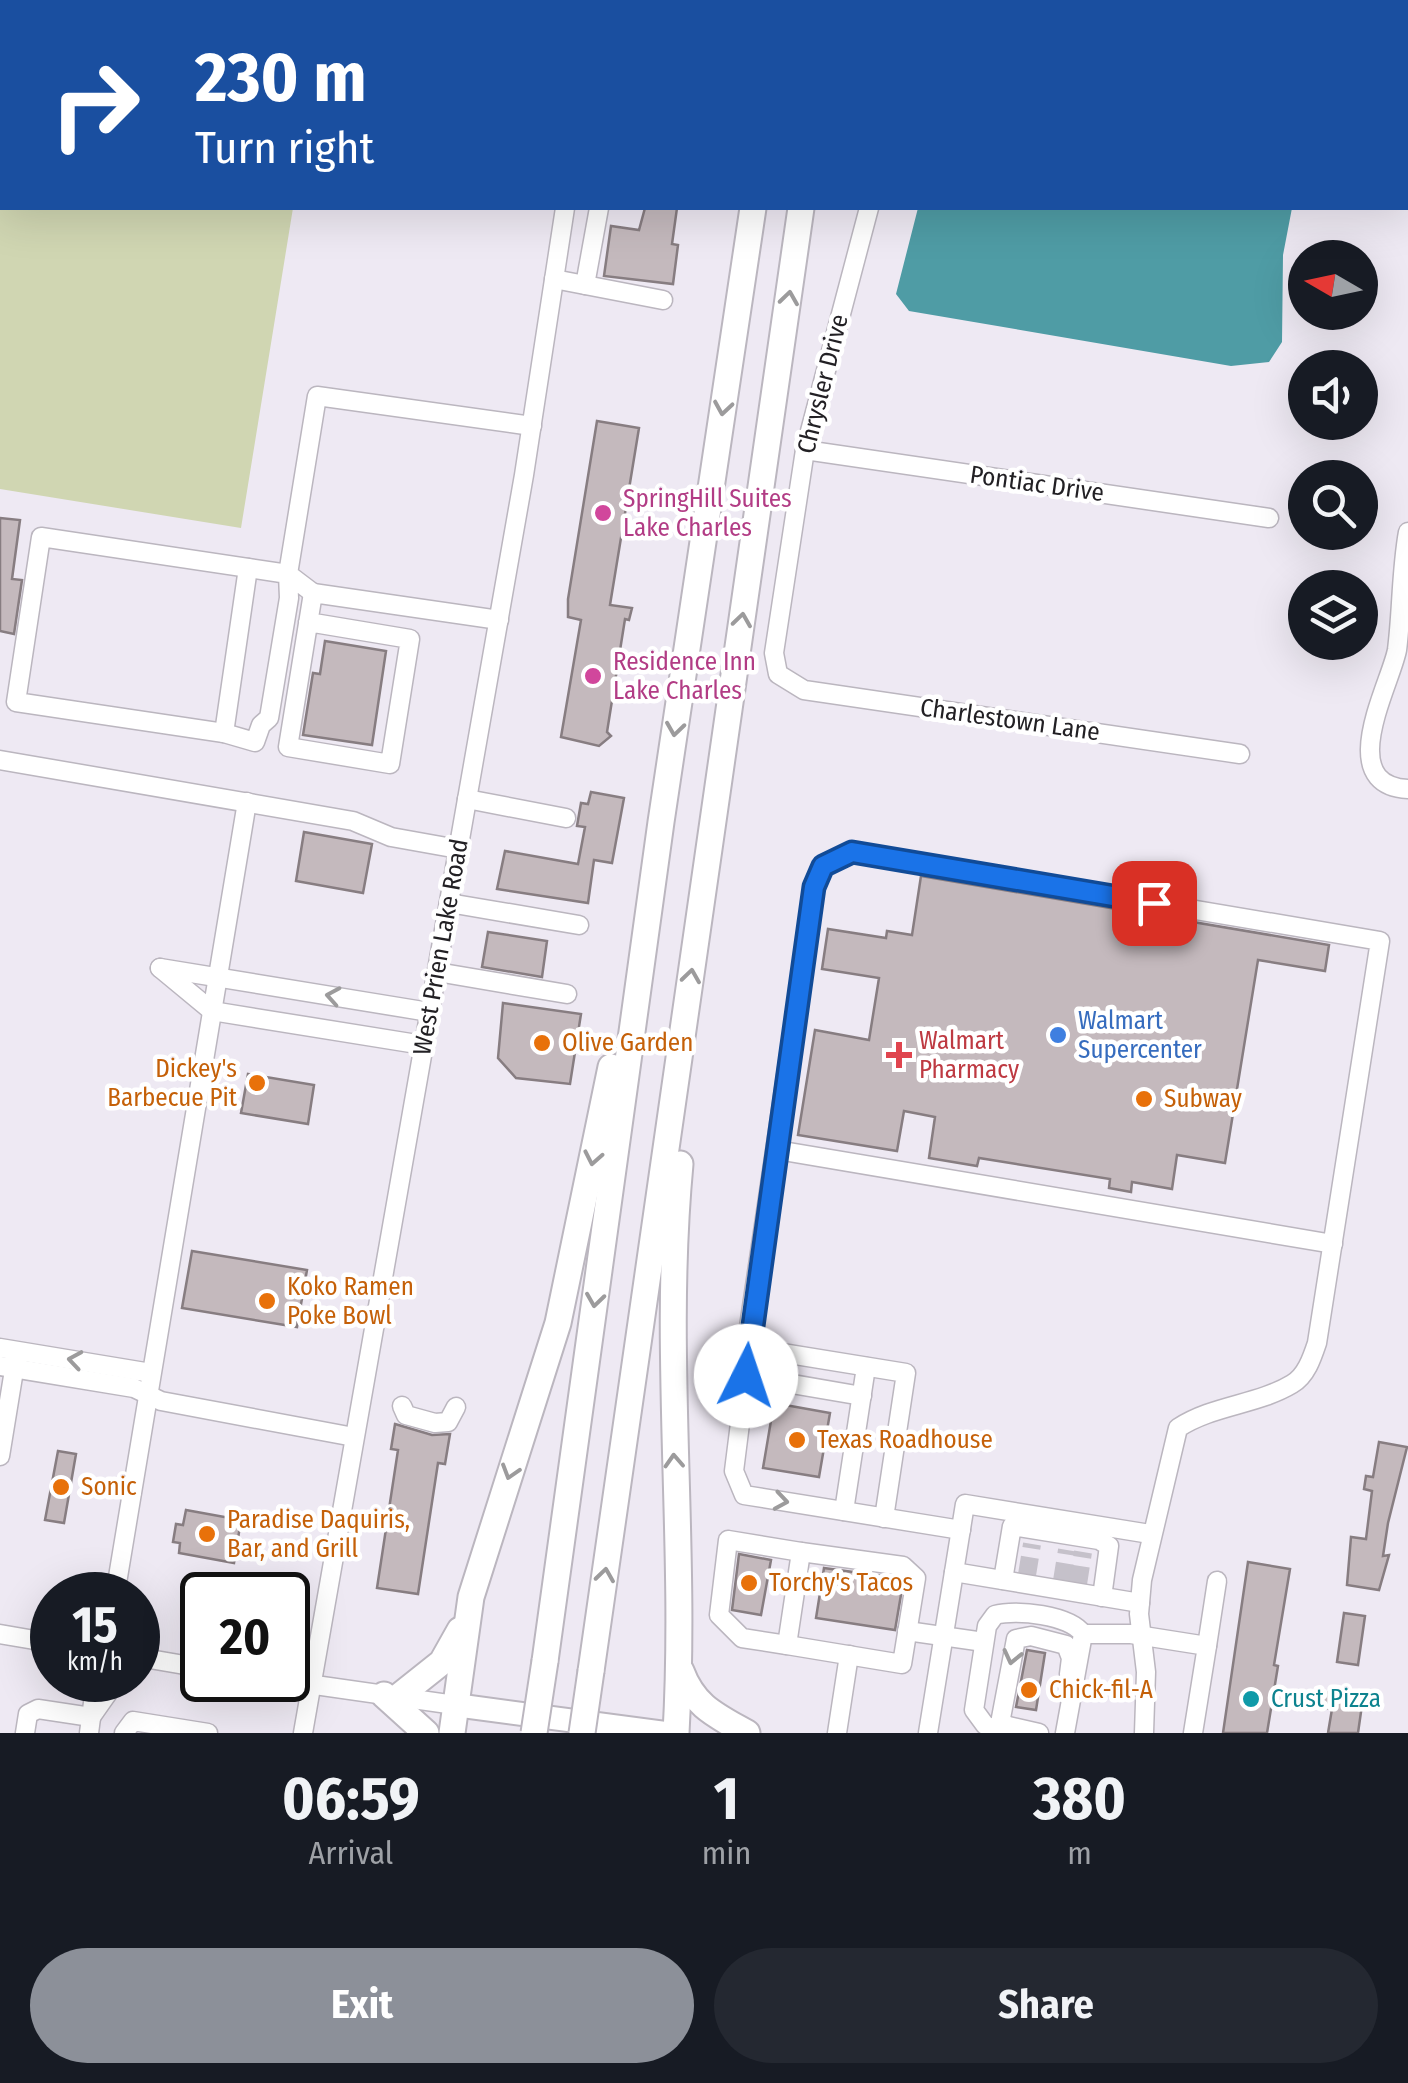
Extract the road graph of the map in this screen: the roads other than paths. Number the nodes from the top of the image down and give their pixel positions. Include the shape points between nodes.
1 (565, 210) edge
2 (600, 210) edge
3 (754, 210) edge
4 (800, 210) edge
5 (867, 210) edge
6 (554, 279) junction
7 (586, 285) junction
8 (663, 300) dead end
9 (532, 426) junction
10 (805, 450) junction
11 (1269, 518) dead end
12 (1408, 532) edge
13 (248, 568) junction
14 (288, 574) junction
15 (313, 593) junction
16 (386, 604) junction
17 (499, 620) junction
18 (308, 622) junction
19 (382, 634) junction
20 (782, 680) joint
21 (8, 704) edge
22 (224, 733) junction
23 (255, 742) junction
24 (288, 747) junction
25 (1240, 754) dead end
26 (0, 760) edge
27 (1408, 789) edge
28 (467, 799) junction
29 (247, 802) junction
30 (566, 818) dead end
31 (661, 822) junction
32 (458, 849) junction
33 (449, 903) junction
34 (580, 925) dead end
35 (436, 972) junction
36 (218, 976) junction
37 (568, 994) dead end
38 (212, 1010) junction
39 (429, 1012) junction
40 (681, 1043) junction
41 (423, 1045) junction
42 (777, 1150) junction
43 (1333, 1244) junction
44 (746, 1348) junction
45 (8, 1358) edge
46 (866, 1367) junction
47 (151, 1373) junction
48 (746, 1376) junction
49 (148, 1394) junction
50 (862, 1396) junction
51 (402, 1406) dead end
52 (456, 1407) dead end
53 (354, 1437) junction
54 (0, 1456) edge
55 (844, 1511) junction
56 (884, 1518) junction
57 (961, 1530) junction
58 (1150, 1534) junction
59 (801, 1552) junction
60 (120, 1572) edge
61 (954, 1572) junction
62 (1003, 1580) junction
63 (1217, 1581) dead end
64 (471, 1597) junction
65 (1102, 1597) junction
66 (1140, 1603) junction
67 (907, 1631) junction
68 (0, 1634) edge
69 (1083, 1634) junction
70 (944, 1636) junction
71 (1141, 1636) junction
72 (30, 1639) edge
73 (984, 1642) junction
74 (787, 1645) junction
75 (1206, 1646) junction
76 (849, 1656) junction
77 (680, 1669) junction
78 (311, 1685) junction
79 (391, 1696) junction
80 (103, 1702) edge
81 (455, 1704) junction
82 (90, 1725) edge
83 (1004, 1730) edge
84 (25, 1733) edge
85 (124, 1733) edge
86 (208, 1733) edge
87 (302, 1733) edge
88 (426, 1733) edge
89 (452, 1733) edge
90 (534, 1733) edge
91 (582, 1733) edge
92 (665, 1733) edge
93 (676, 1733) edge
94 (747, 1733) edge
95 (837, 1733) edge
96 (928, 1733) edge
97 (1038, 1733) edge
98 (1048, 1733) edge
99 (1065, 1733) edge
100 (1144, 1733) edge
101 (1192, 1733) edge

1 - 6 street, West Prien Lake Road
2 - 7 street
3 -> 31 highway
40 -> 4 highway
5 - 10 street, Chrysler Drive
6 - 7 street
6 - 9 street, West Prien Lake Road
7 - 8 street
9 - 14 street via 318,396
9 - 17 street, West Prien Lake Road
10 - 11 street, Pontiac Drive
10 - 20 street, Chrysler Drive via 774,653
12 - 27 street via 1396,653 1375,710 1370,747 1380,776
13 - 14 street
13 - 21 street via 41,536
13 - 22 street
14 - 15 street
14 - 23 street via 270,718
15 - 16 street
15 - 18 street
16 - 17 street
16 - 19 street
17 - 28 street, West Prien Lake Road
18 - 19 street
18 - 24 street
19 - 24 street via 410,639 390,764
20 - 25 street, Charlestown Lane via 804,690
21 - 22 street
22 - 23 street
23 - 24 street
26 - 29 street
28 - 30 street
28 - 32 street, West Prien Lake Road
29 - 32 street via 353,820 392,837
29 - 36 street
31 -> 64 highway via 558,1324
31 -> 90 highway, bridge
32 - 33 street, West Prien Lake Road
33 - 34 street
33 - 35 street, West Prien Lake Road
35 - 37 street
35 - 39 street, West Prien Lake Road
36 - 38 street
36 - 38 street via 160,968
39 -> 36 street
38 - 41 street
38 - 47 street
39 - 41 street, West Prien Lake Road
77 -> 40 highway via 670,1318 685,1110
91 -> 40 highway, bridge
41 - 53 street, West Prien Lake Road
42 - 43 street
42 - 43 street via 814,887 823,866 852,852 1380,942
42 - 44 street
43 - 58 street via 1308,1367 1294,1384 1178,1428
44 - 46 street
44 - 48 street
47 -> 45 street
45 - 49 street
45 - 54 street
46 - 50 street
46 - 56 street via 906,1373
47 - 49 street
48 - 50 street
48 -> 55 street via 734,1471 744,1495
49 - 53 street
49 - 60 street
50 - 55 street
51 - 52 street via 406,1415 435,1424 448,1422
53 - 78 street, West Prien Lake Road
55 - 56 street
56 - 57 street
57 - 58 street via 965,1504
57 - 61 street
58 - 66 street
59 - 67 street via 912,1572
59 - 74 street
59 - 74 street via 728,1540 719,1615 742,1638
61 - 62 street
61 - 70 street
62 - 65 street
62 - 65 street via 1012,1526 1033,1537 1108,1546
63 - 75 street
64 - 79 highway via 442,1662
64 - 81 highway
65 - 66 street
66 - 71 street
67 - 70 street
67 - 76 street via 902,1664
68 - 72 street
69 - 71 street
69 - 73 street via 1067,1622 1001,1613 990,1620
69 - 99 street
70 - 73 street
70 - 96 street
71 - 75 street
71 - 100 street
73 - 83 street via 974,1710 985,1725
74 - 76 street
75 - 101 street
76 - 95 street
77 - 93 highway
77 - 94 highway via 702,1709
78 - 79 street
78 - 87 street, West Prien Lake Road
79 - 81 street
79 - 88 highway
80 - 82 street
81 - 89 highway
81 - 92 main road
82 - 84 street via 38,1709 28,1714
83 - 97 street
98 -> 83 street via 1062,1718 1071,1658 1066,1645 1025,1636 1016,1639
85 - 86 street via 133,1721

